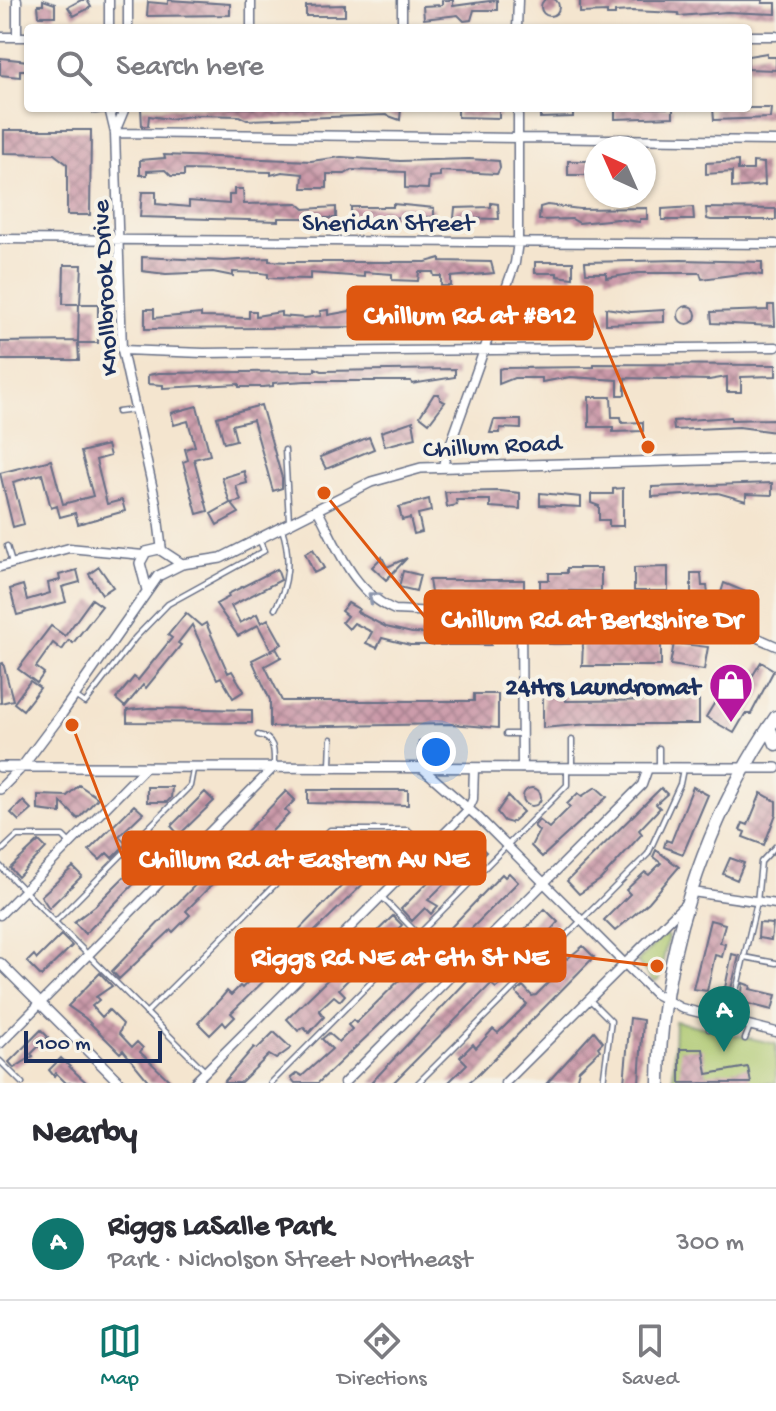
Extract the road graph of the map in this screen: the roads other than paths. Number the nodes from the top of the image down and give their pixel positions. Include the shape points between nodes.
1 (17, 0) edge
2 (109, 0) edge
3 (128, 0) edge
4 (251, 0) edge
5 (402, 0) edge
6 (518, 0) edge
7 (109, 24) edge
8 (128, 24) edge
9 (251, 24) edge
10 (402, 24) edge
11 (517, 24) edge
12 (752, 36) edge
13 (776, 36) edge
14 (0, 37) edge
15 (17, 37) junction
16 (24, 37) edge
17 (110, 112) edge
18 (123, 112) edge
19 (518, 112) edge
20 (115, 133) junction
21 (518, 141) junction
22 (776, 141) edge
23 (120, 238) junction
24 (0, 239) edge
25 (518, 242) junction
26 (776, 244) edge
27 (776, 347) edge
28 (485, 349) junction
29 (122, 350) junction
30 (134, 410) junction
31 (118, 412) dead end
32 (285, 450) dead end
33 (776, 458) edge
34 (443, 465) junction
35 (317, 509) junction
36 (285, 525) junction
37 (158, 532) junction
38 (259, 539) junction
39 (7, 546) dead end
40 (146, 552) junction
41 (165, 554) junction
42 (128, 555) junction
43 (12, 563) junction
44 (182, 564) junction
45 (0, 567) edge
46 (143, 570) junction
47 (162, 574) junction
48 (147, 590) junction
49 (616, 601) dead end
50 (275, 609) dead end
51 (619, 614) junction
52 (521, 616) junction
53 (722, 622) junction
54 (776, 646) edge
55 (75, 696) junction
56 (774, 720) edge
57 (506, 734) dead end
58 (521, 734) junction
59 (258, 735) dead end
60 (331, 739) dead end
61 (572, 740) dead end
62 (421, 743) dead end
63 (776, 744) edge
64 (659, 748) dead end
65 (0, 767) edge
66 (22, 767) junction
67 (146, 767) junction
68 (194, 767) junction
69 (274, 767) junction
70 (330, 767) junction
71 (422, 768) junction
72 (474, 768) junction
73 (522, 768) junction
74 (570, 768) junction
75 (654, 768) junction
76 (683, 768) junction
77 (746, 768) junction
78 (776, 768) edge
79 (0, 789) edge
80 (468, 810) junction
81 (72, 844) junction
82 (507, 846) junction
83 (776, 846) edge
84 (428, 849) junction
85 (0, 852) edge
86 (0, 866) edge
87 (544, 883) junction
88 (24, 891) junction
89 (381, 896) junction
90 (691, 896) junction
91 (757, 902) junction
92 (776, 904) edge
93 (0, 915) edge
94 (580, 920) junction
95 (55, 922) junction
96 (418, 936) junction
97 (89, 955) junction
98 (744, 957) junction
99 (0, 963) edge
100 (776, 963) edge
101 (624, 964) junction
102 (455, 972) junction
103 (589, 999) junction
104 (665, 1001) junction
105 (41, 1003) junction
106 (146, 1013) junction
107 (710, 1016) junction
108 (729, 1021) junction
109 (750, 1025) junction
110 (709, 1029) dead end
111 (776, 1032) edge
112 (745, 1039) dead end
113 (0, 1044) edge
114 (0, 1061) edge
115 (205, 1071) junction
116 (22, 1083) edge
117 (120, 1083) edge
118 (194, 1083) edge
119 (271, 1083) edge
120 (344, 1083) edge
121 (418, 1083) edge
122 (505, 1083) edge
123 (603, 1083) edge
124 (659, 1083) edge

1 - 15 street
2 - 7 street
3 - 8 street
4 - 9 street
5 - 10 street
6 - 11 street
12 - 13 street
14 - 15 street
15 - 16 street
17 - 20 street, Knollbrook Drive
18 - 20 street, Knollbrook Drive
19 - 21 street
20 - 21 street
20 - 23 street, Knollbrook Drive
21 - 22 street
21 - 25 street
23 - 24 street, Sheridan Street
23 - 25 street, Sheridan Street
23 - 29 street, Knollbrook Drive
25 - 26 street, Sheridan Street
25 - 28 street via 508,290
27 - 28 street
28 - 29 street
28 - 34 street
29 - 30 street, Knollbrook Drive
30 - 31 lane
30 - 37 street, Knollbrook Drive
32 - 36 lane
33 - 34 street, Chillum Road
34 - 35 street, Chillum Road via 371,482
35 - 36 street, Chillum Road
52 -> 35 street via 417,613 385,606 358,584
36 - 38 street, Chillum Road
36 - 50 lane via 287,574
37 - 40 street
37 - 41 street, Knollbrook Drive
38 - 44 street, Chillum Road via 221,558
38 - 55 lane via 264,551 168,604 85,703
39 - 43 lane
40 - 41 street
40 - 42 street
40 - 46 street
41 - 44 street
41 - 47 street
42 - 43 street via 69,548
42 - 46 street
43 - 45 street
44 - 47 street, Chillum Road
46 - 47 street
46 - 48 street
47 - 48 street, Chillum Road
48 - 55 street, Chillum Road
49 - 51 lane
51 - 52 street
51 - 53 street via 692,615
51 - 53 lane via 626,636 707,640
52 - 58 street
53 - 54 street
55 - 66 street, Chillum Road
56 - 63 main road
56 - 77 main road
57 - 58 lane
58 - 73 street
59 - 69 lane via 272,744
60 - 70 lane
61 - 74 lane
62 - 71 lane
64 - 75 lane
65 - 66 street
66 - 67 street
66 - 79 street, Chillum Road
67 - 68 street
67 - 81 street
68 - 69 street
68 - 95 lane via 190,786
69 - 70 street
69 - 97 street
70 - 71 street
71 - 72 street
71 - 80 street
72 - 73 street
72 - 80 street
73 - 74 street
74 - 75 street
74 - 82 lane via 567,785
75 - 76 street
75 - 87 street
76 - 77 street
76 - 94 lane via 648,854
77 - 78 street
77 - 90 main road
80 - 82 street
80 - 84 street
81 - 85 lane via 63,836 17,836
81 - 88 street
82 - 87 street
82 - 96 lane
83 - 91 lane via 761,862
84 - 89 street
84 - 106 lane via 408,830 330,830
86 - 88 lane
87 - 94 street
87 - 102 street
88 - 93 street
88 - 95 lane
89 - 96 lane
89 - 115 street
90 - 91 street
90 - 101 street
90 - 104 main road
91 - 92 street
91 - 98 lane
94 - 101 street
94 - 121 lane
95 - 97 lane
96 - 102 lane
96 - 119 lane
97 - 105 street
97 - 106 lane
98 - 100 lane
98 - 108 lane
99 - 105 street
101 - 103 street
101 - 104 street
102 - 120 street
103 - 122 street
103 - 123 lane via 611,1021
104 - 107 street
104 - 124 main road
105 - 113 street
105 - 117 street
106 - 115 lane
107 - 108 street
107 - 110 lane
108 - 109 street
109 - 111 street
109 - 112 lane
114 - 116 lane
115 - 118 street

